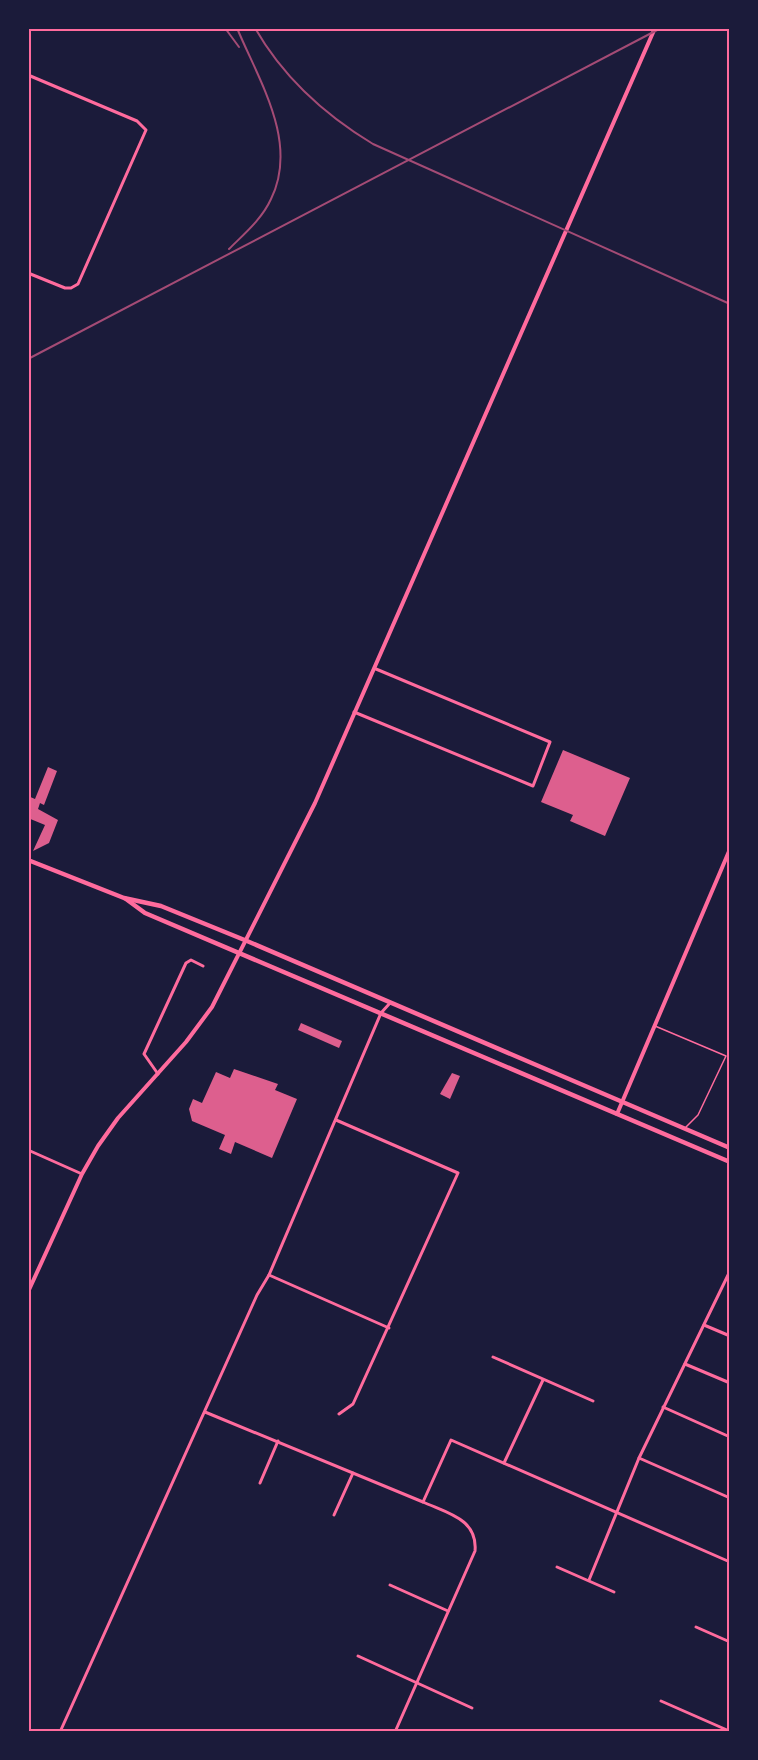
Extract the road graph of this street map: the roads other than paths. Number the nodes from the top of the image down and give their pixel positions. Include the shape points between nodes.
1 (655, 28) edge
2 (28, 75) edge
3 (28, 273) edge
4 (376, 669) junction
5 (354, 712) junction
6 (729, 849) edge
7 (28, 860) edge
8 (124, 898) junction
9 (247, 941) junction
10 (240, 953) junction
11 (203, 966) dead end
12 (391, 1002) junction
13 (381, 1013) junction
14 (654, 1026) junction
15 (158, 1074) junction
16 (622, 1101) junction
17 (617, 1114) junction
18 (336, 1119) junction
19 (684, 1129) junction
20 (729, 1148) edge
21 (28, 1150) edge
22 (729, 1162) edge
23 (82, 1174) junction
24 (729, 1271) edge
25 (269, 1275) junction
26 (724, 1283) junction
27 (729, 1285) edge
28 (28, 1292) edge
29 (704, 1325) junction
30 (389, 1328) junction
31 (729, 1336) edge
32 (494, 1357) dead end
33 (685, 1364) junction
34 (543, 1380) junction
35 (729, 1383) edge
36 (593, 1401) dead end
37 (663, 1407) junction
38 (205, 1412) junction
39 (339, 1414) dead end
40 (729, 1437) edge
41 (278, 1441) junction
42 (639, 1458) junction
43 (504, 1463) junction
44 (353, 1473) junction
45 (260, 1483) dead end
46 (729, 1498) edge
47 (423, 1502) junction
48 (616, 1512) junction
49 (334, 1515) dead end
50 (729, 1562) edge
51 (557, 1567) dead end
52 (589, 1580) junction
53 (390, 1585) dead end
54 (614, 1593) dead end
55 (448, 1611) junction
56 (696, 1627) dead end
57 (729, 1642) edge
58 (358, 1656) dead end
59 (415, 1683) junction
60 (661, 1701) dead end
61 (471, 1708) dead end
62 (729, 1724) edge
63 (60, 1731) edge
64 (395, 1731) edge
65 (726, 1731) edge

1 - 4 street
2 - 3 street via 136,121 146,130 83,276 71,288
4 - 5 street
4 - 5 street via 550,742 533,786
5 - 9 street
6 - 14 street
7 - 8 main road
8 - 9 main road via 162,906
8 - 10 main road via 145,913
9 - 10 street
9 - 12 main road
10 - 13 main road
10 - 15 street via 212,1007
11 - 15 street via 191,960 186,963 144,1054
12 - 13 street
12 - 16 main road
13 - 17 main road
13 - 18 street
14 - 16 street
14 - 19 lane via 726,1056 698,1115
15 - 23 street via 118,1118
16 - 17 street
16 - 19 main road
17 - 22 main road
18 - 25 street
18 - 30 street via 458,1173
19 - 20 main road
21 - 23 street
23 - 28 street
24 - 26 street
25 - 30 street
25 - 38 street
26 - 27 street
26 - 29 street
29 - 31 street
29 - 33 street
30 - 39 street via 353,1404
32 - 34 street
33 - 35 street
33 - 37 street
34 - 36 street
34 - 43 street
37 - 40 street
37 - 42 street
38 - 41 street
38 - 63 street
41 - 44 street
41 - 45 street
42 - 46 street
42 - 48 street
43 - 47 street via 451,1440
43 - 48 street
44 - 47 street
44 - 49 street
47 - 55 street via 457,1517 476,1537 475,1551
48 - 50 street
48 - 52 street
51 - 52 street
52 - 54 street
53 - 55 street
55 - 59 street
56 - 57 street
58 - 59 street
59 - 61 street
59 - 64 street
60 - 65 street
62 - 65 street

